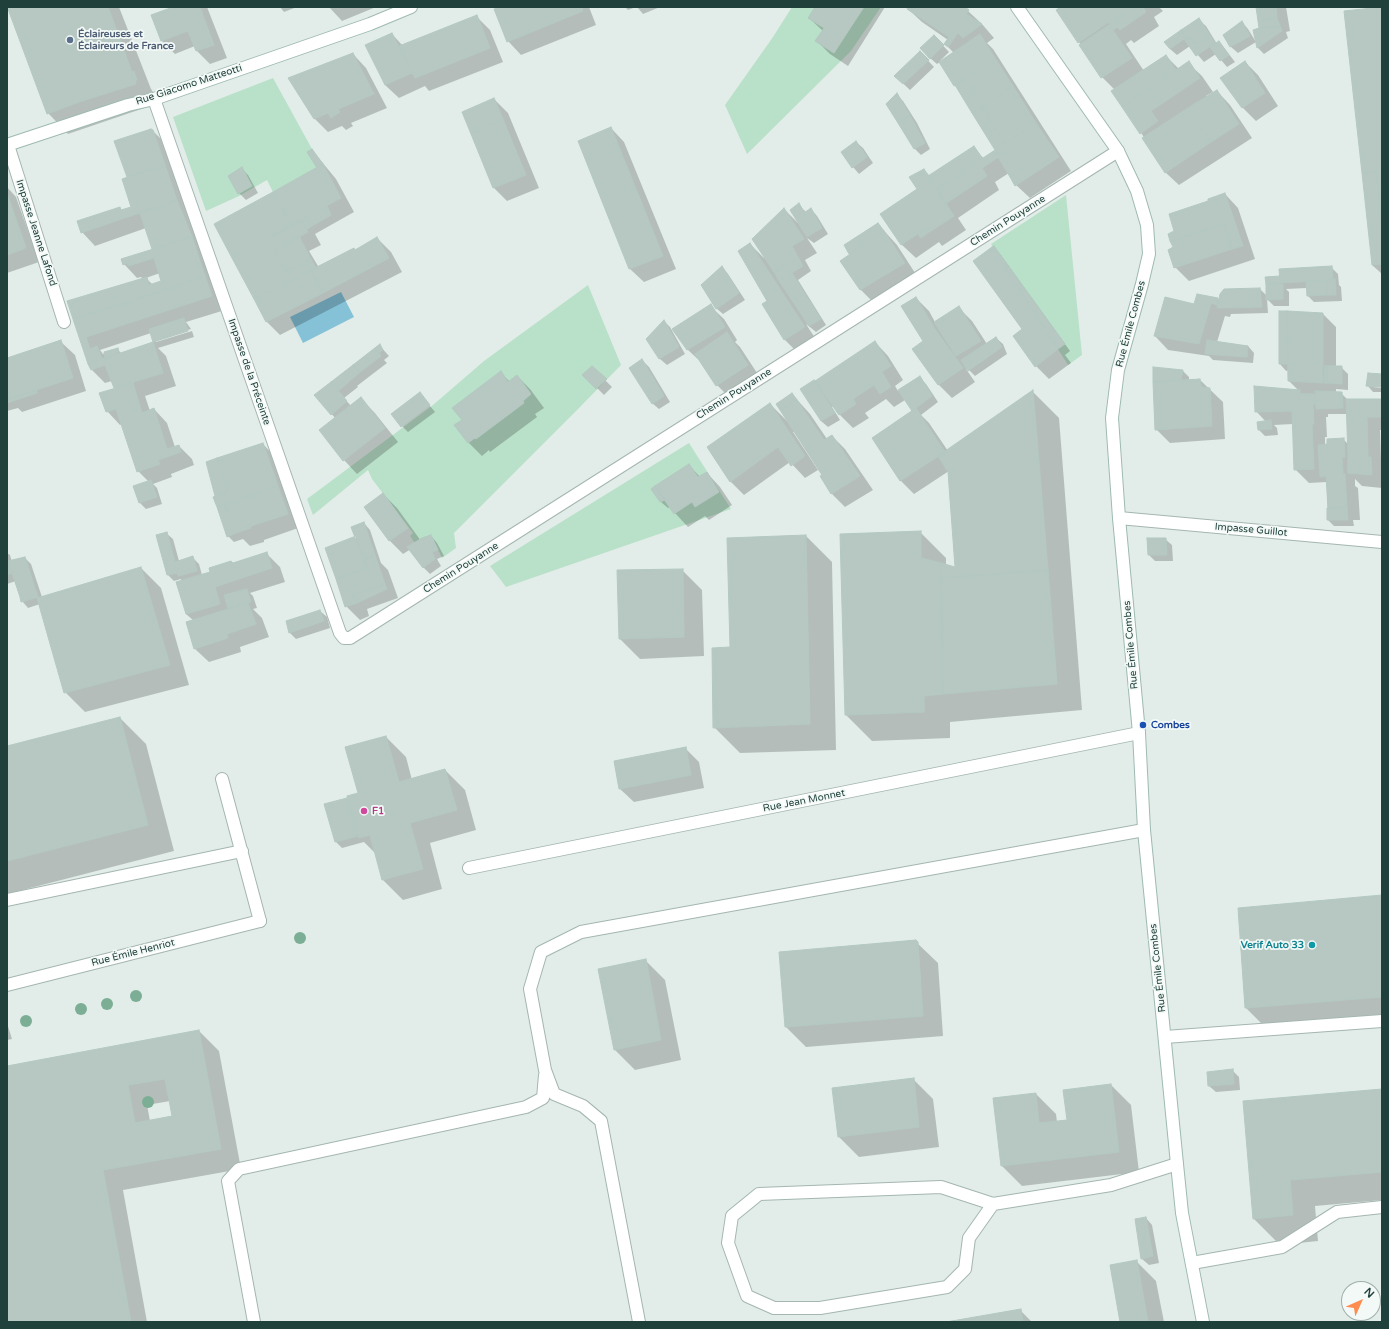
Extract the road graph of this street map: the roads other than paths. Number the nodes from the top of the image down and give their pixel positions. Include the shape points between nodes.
1 (411, 7) edge
2 (1018, 7) edge
3 (154, 99) junction
4 (8, 145) edge
5 (1118, 151) junction
6 (64, 322) dead end
7 (1119, 518) junction
8 (1382, 542) edge
9 (350, 638) joint
10 (1138, 733) junction
11 (222, 779) dead end
12 (1144, 830) junction
13 (242, 851) junction
14 (470, 868) dead end
15 (7, 900) edge
16 (7, 985) edge
17 (1382, 1020) edge
18 (1165, 1037) junction
19 (545, 1070) junction
20 (1177, 1164) junction
21 (993, 1204) junction
22 (1382, 1207) edge
23 (1192, 1263) junction
24 (254, 1322) edge
25 (639, 1322) edge
26 (1203, 1322) edge

1 - 3 street, Rue Giacomo Matteotti via 370,24
2 - 5 street, Rue Émile Combes
3 - 4 street, Rue Giacomo Matteotti via 128,105
3 - 9 street, Impasse de la Préceinte via 340,633 344,638
4 - 6 street, Impasse Jeanne Lafond
5 - 7 street, Rue Émile Combes via 1137,191 1147,225 1149,254 1118,370 1112,418
5 - 9 street, Chemin Pouyanne
7 - 8 street, Impasse Guillot
7 - 10 street, Rue Émile Combes
10 - 12 street, Rue Émile Combes
10 - 14 street, Rue Jean Monnet
11 - 13 street
12 - 18 street, Rue Émile Combes
12 - 19 street via 581,932 542,952 530,989
13 - 15 street
13 - 16 street, Rue Émile Henriot via 260,922
17 - 18 street
18 - 20 street, Rue Émile Combes
19 - 24 street via 543,1098 526,1107 240,1169 228,1181
19 - 25 street via 554,1094 583,1106 601,1121
20 - 21 street via 1111,1185
20 - 23 street, Rue Émile Combes via 1182,1213
21 - 21 street via 941,1187 759,1194 732,1216 728,1243 747,1296 774,1308 820,1308 947,1287 965,1269 969,1238
22 - 23 street via 1337,1212 1282,1247
23 - 26 street, Rue Émile Combes

